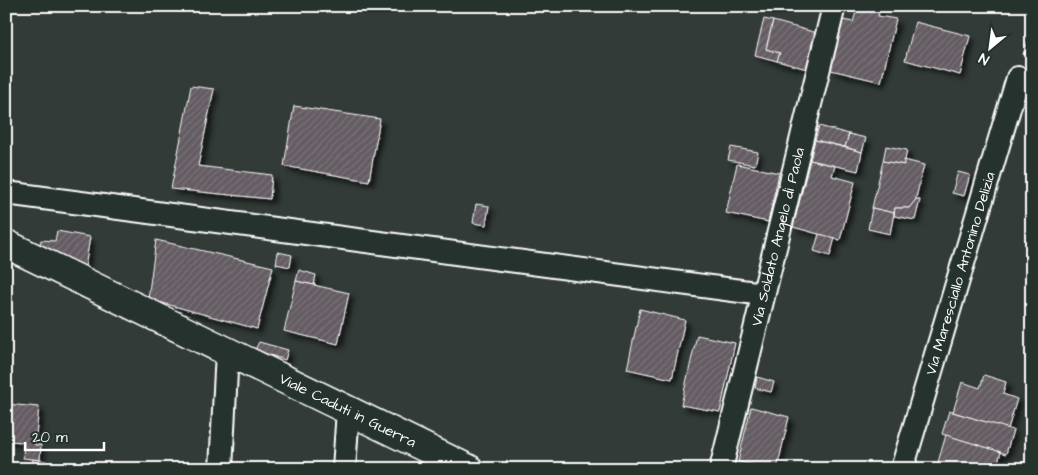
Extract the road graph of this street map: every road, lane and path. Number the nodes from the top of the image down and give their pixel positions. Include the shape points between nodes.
1 (834, 6) edge
2 (1018, 78) dead end
3 (6, 193) edge
4 (6, 244) edge
5 (763, 294) junction
6 (227, 351) junction
7 (348, 410) junction
8 (221, 469) edge
9 (344, 469) edge
10 (469, 469) edge
11 (721, 469) edge
12 (902, 469) edge

1 - 5 street, Via Soldato Angelo di Paola
2 - 12 street, Via Maresciallo Antonino Delizia
3 - 5 street
4 - 6 street, Viale Caduti in Guerra
5 - 11 street, Via Soldato Angelo di Paola
6 - 7 street, Viale Caduti in Guerra
6 - 8 street
7 - 9 street
7 - 10 street, Viale Caduti in Guerra

